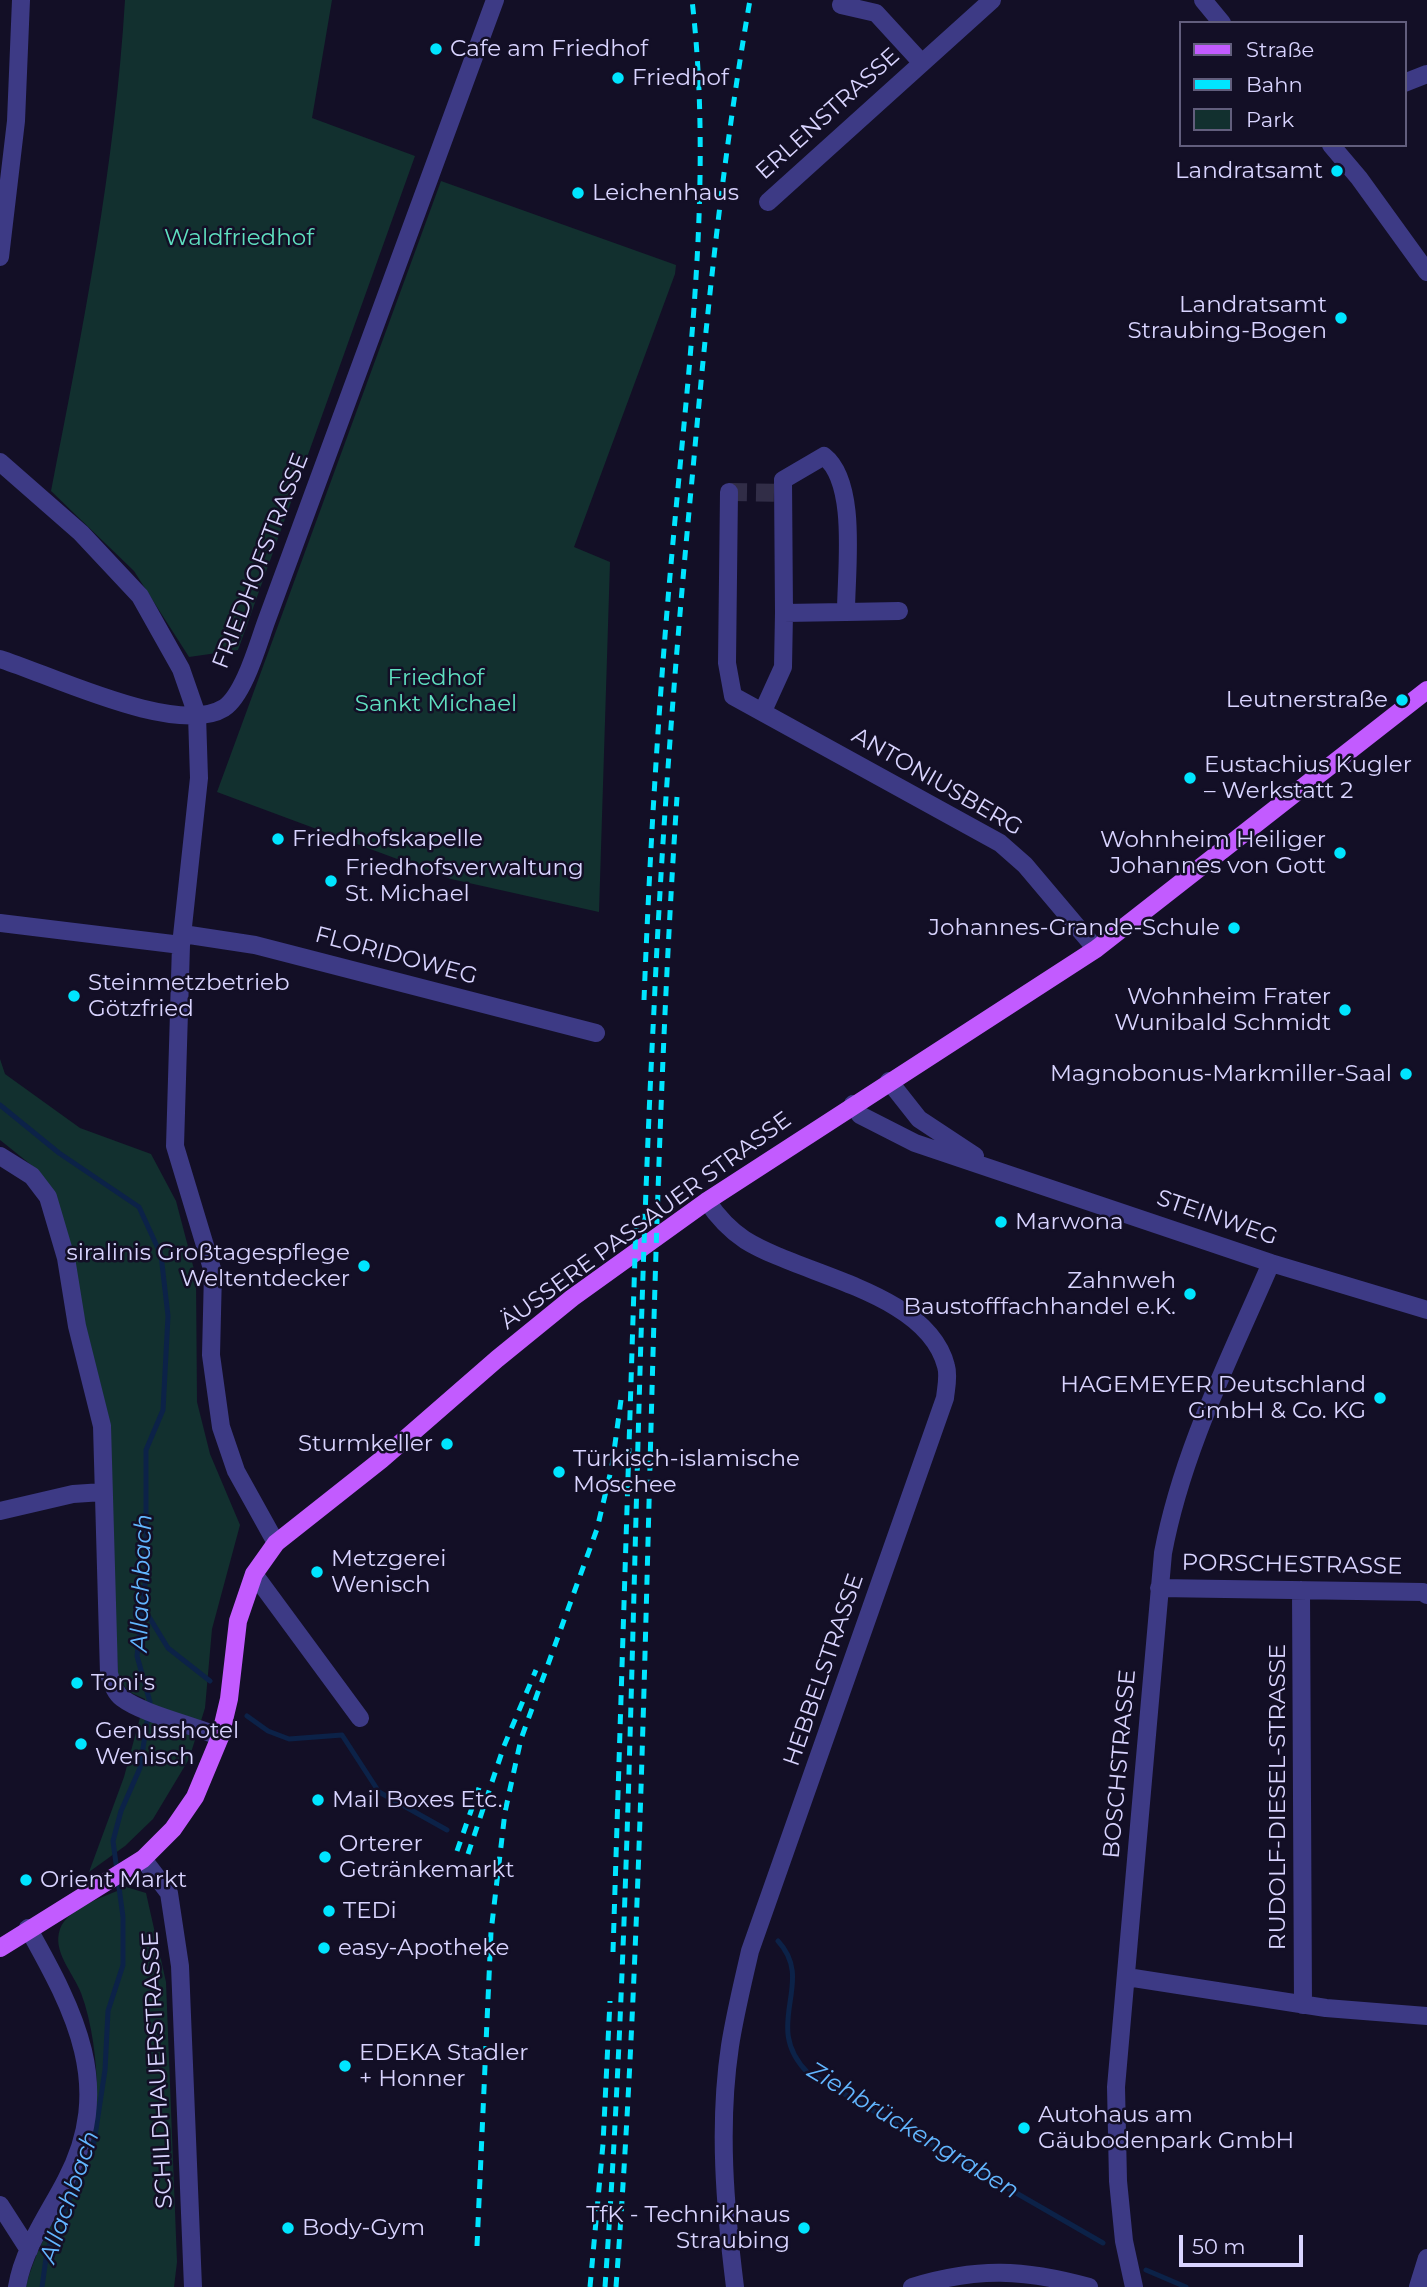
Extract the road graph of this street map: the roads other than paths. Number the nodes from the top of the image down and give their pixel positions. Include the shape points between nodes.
1 (21, 0) edge
2 (495, 0) edge
3 (992, 0) edge
4 (1203, 0) edge
5 (841, 5) dead end
6 (1220, 21) edge
7 (921, 62) junction
8 (1427, 74) edge
9 (1406, 82) edge
10 (1333, 147) edge
11 (768, 202) dead end
12 (0, 257) edge
13 (1427, 272) edge
14 (0, 462) edge
15 (729, 492) dead end
16 (899, 611) dead end
17 (846, 612) junction
18 (784, 613) junction
19 (0, 659) edge
20 (1427, 690) edge
21 (763, 711) junction
22 (197, 715) junction
23 (0, 923) edge
24 (182, 939) junction
25 (1096, 949) junction
26 (596, 1033) dead end
27 (889, 1081) junction
28 (853, 1104) junction
29 (0, 1156) edge
30 (993, 1167) junction
31 (708, 1201) junction
32 (1271, 1263) junction
33 (1427, 1310) edge
34 (103, 1492) junction
35 (0, 1511) edge
36 (276, 1544) junction
37 (254, 1574) junction
38 (1159, 1588) junction
39 (1301, 1590) junction
40 (1425, 1594) edge
41 (360, 1718) dead end
42 (220, 1737) junction
43 (139, 1862) junction
44 (29, 1928) junction
45 (0, 1948) edge
46 (1127, 1977) junction
47 (1303, 2005) junction
48 (1427, 2016) edge
49 (0, 2205) edge
50 (29, 2250) junction
51 (1427, 2258) edge
52 (18, 2287) edge
53 (193, 2287) edge
54 (735, 2287) edge
55 (912, 2287) edge
56 (1089, 2287) edge
57 (1134, 2287) edge
58 (1418, 2287) edge

1 - 12 street via 16,121
2 - 22 street, FRIEDHOFSTRASSE via 243,683 224,708
3 - 7 street, ERLENSTRASSE
4 - 6 street
5 - 7 street, ERLENSTRASSE via 876,13
7 - 11 street, ERLENSTRASSE
8 - 9 street
10 - 13 street
14 - 22 street via 81,533 133,588 181,669
15 - 21 street, ANTONIUSBERG via 729,685 733,696
16 - 17 street
17 - 18 street
17 - 18 street via 846,494 824,456 783,480
18 - 21 street via 783,667
19 - 22 street via 133,707 171,716
20 - 25 main road, ÄUSSERE PASSAUER STRASSE
21 - 25 street, ANTONIUSBERG via 1000,843 1025,865
22 - 24 street via 199,778
23 - 24 street, FLORIDOWEG
24 - 26 street, FLORIDOWEG via 255,945
24 - 36 street via 175,1146 213,1272 211,1355 221,1427 236,1471
25 - 27 main road, ÄUSSERE PASSAUER STRASSE
27 - 28 main road, ÄUSSERE PASSAUER STRASSE
27 - 30 street, STEINWEG via 919,1119
28 - 30 street, STEINWEG via 860,1115 890,1132
28 - 31 main road, ÄUSSERE PASSAUER STRASSE
29 - 34 street via 32,1175 48,1197 66,1258 102,1426
30 - 32 street, STEINWEG
31 - 36 main road, ÄUSSERE PASSAUER STRASSE via 572,1298
31 - 54 street, HEBBELSTRASSE via 742,1238 904,1312 925,1327 940,1348 947,1370 945,1398 750,1951 725,2087 724,2186
32 - 33 street, STEINWEG
32 - 38 street, BOSCHSTRASSE via 1182,1475
34 - 35 street
34 - 42 street via 109,1674 122,1698
36 - 37 main road, ÄUSSERE PASSAUER STRASSE
37 - 41 street
37 - 42 main road, ÄUSSERE PASSAUER STRASSE via 238,1621
38 - 39 street, PORSCHESTRASSE
38 - 46 street, BOSCHSTRASSE
39 - 40 street, PORSCHESTRASSE
39 - 47 street, RUDOLF-DIESEL-STRASSE
42 - 43 main road, ÄUSSERE PASSAUER STRASSE via 195,1797 173,1829
43 - 44 main road, ÄUSSERE PASSAUER STRASSE
43 - 53 street, SCHILDHAUERSTRASSE via 169,1893 180,1966
44 - 45 main road, ÄUSSERE PASSAUER STRASSE
44 - 50 street via 81,2040 89,2110 83,2149
46 - 47 street
46 - 57 street, BOSCHSTRASSE via 1115,2143 1124,2241
47 - 48 street
49 - 50 street
50 - 52 street
51 - 58 street
55 - 56 street via 973,2273 1019,2271

